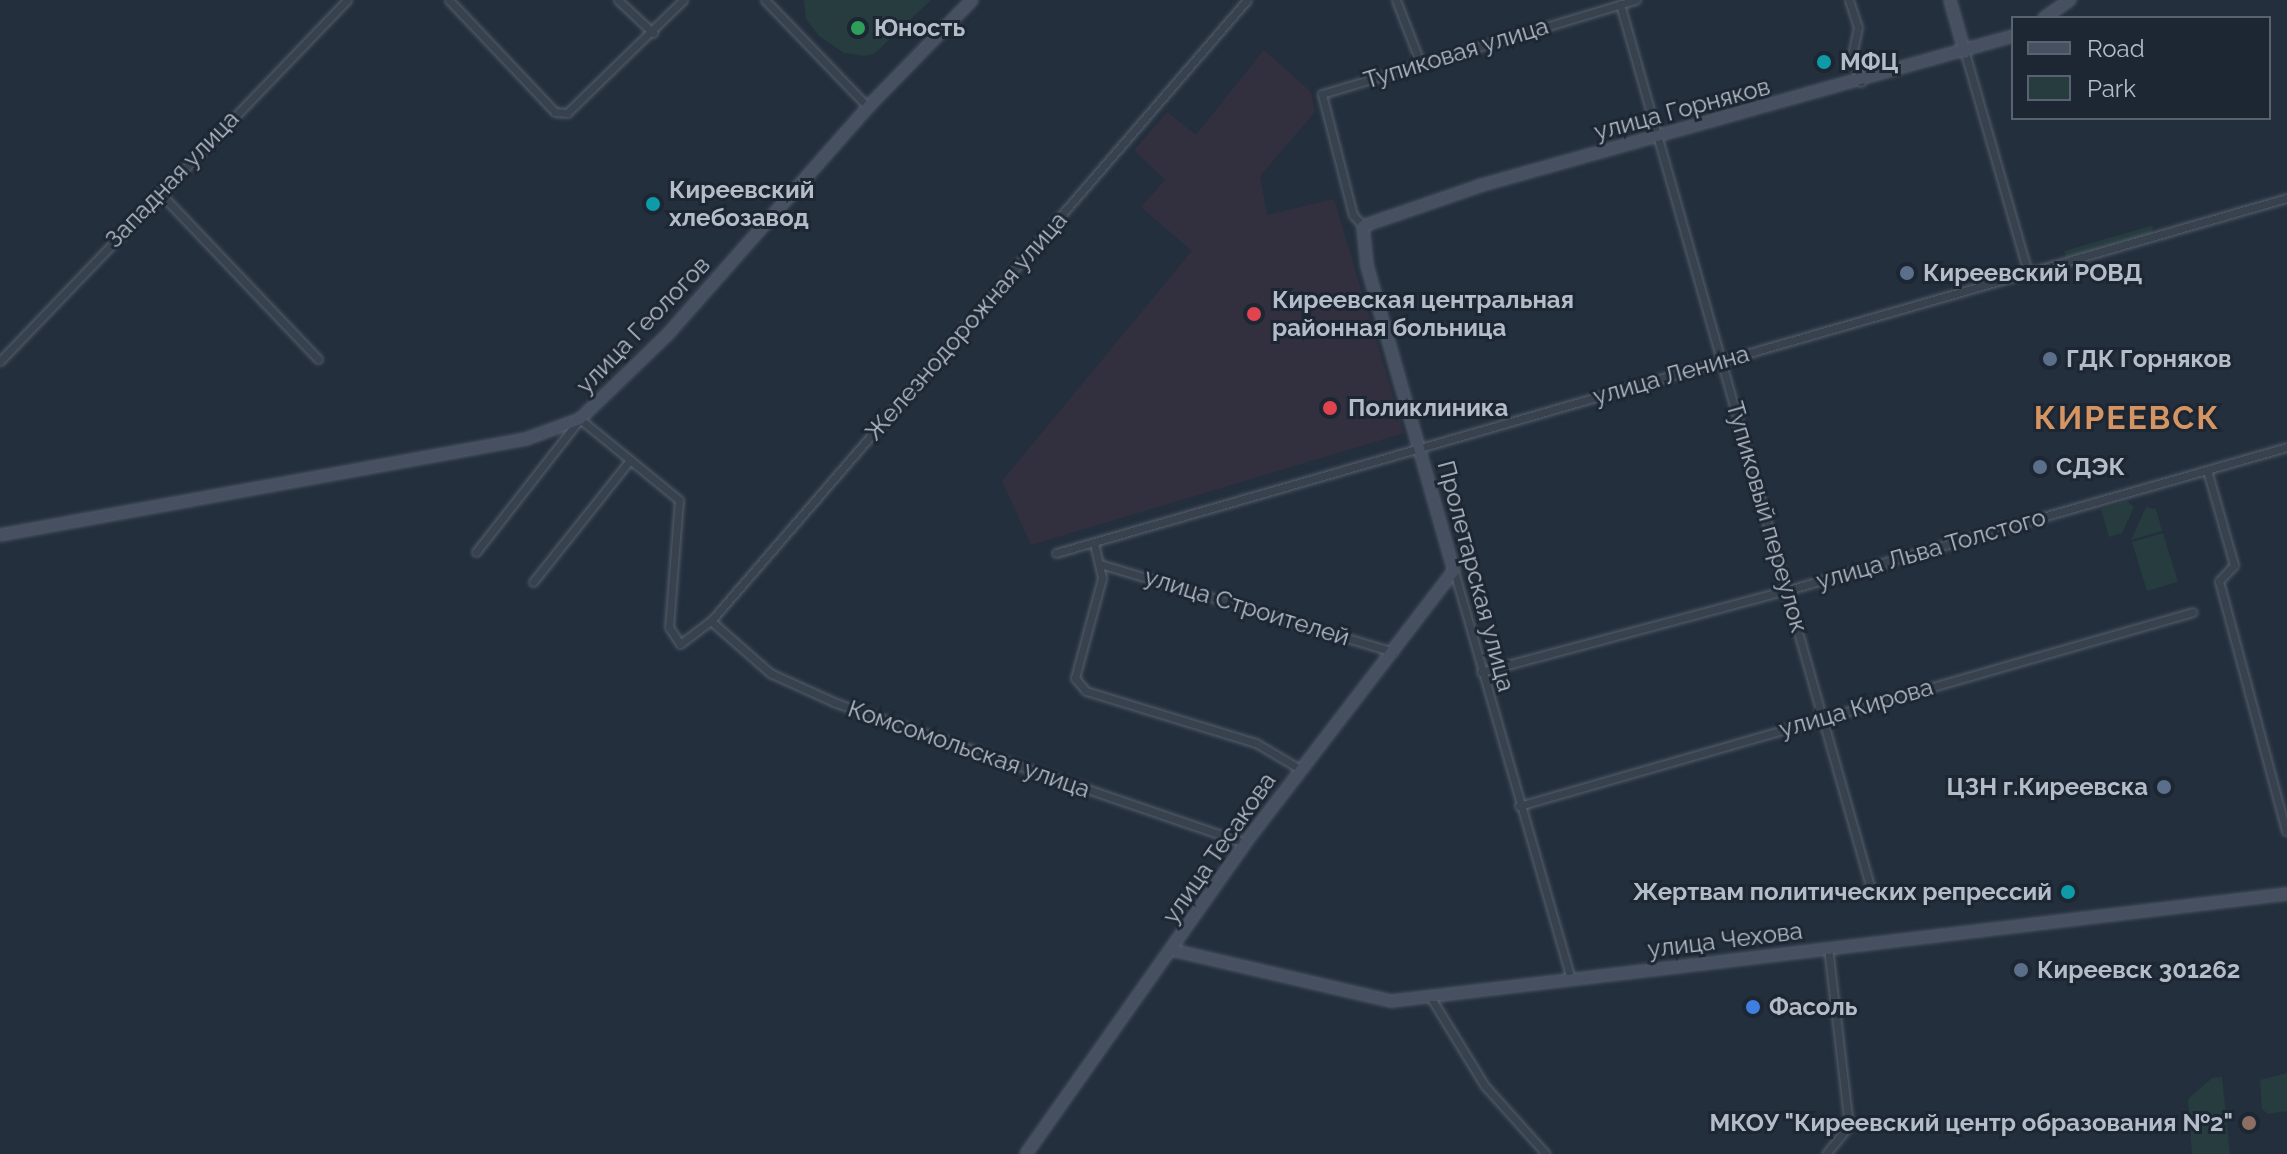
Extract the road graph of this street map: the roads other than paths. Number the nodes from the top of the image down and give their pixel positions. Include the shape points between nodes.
1 (347, 0) edge
2 (449, 0) edge
3 (618, 0) edge
4 (683, 0) edge
5 (765, 0) edge
6 (972, 0) edge
7 (1247, 0) edge
8 (1396, 0) edge
9 (1636, 0) edge
10 (1849, 0) edge
11 (1950, 0) edge
12 (2070, 0) edge
13 (1620, 4) junction
14 (2047, 16) edge
15 (653, 33) junction
16 (2011, 37) edge
17 (1965, 53) junction
18 (1420, 62) junction
19 (1861, 82) junction
20 (1322, 94) joint
21 (868, 107) junction
22 (1659, 136) junction
23 (158, 191) junction
24 (2287, 198) edge
25 (1363, 226) junction
26 (2028, 273) junction
27 (318, 359) dead end
28 (0, 361) edge
29 (1722, 361) junction
30 (580, 419) junction
31 (1420, 447) junction
32 (2287, 447) edge
33 (630, 460) junction
34 (2207, 470) junction
35 (0, 535) edge
36 (1094, 543) junction
37 (476, 552) dead end
38 (1056, 553) dead end
39 (1100, 564) junction
40 (1454, 571) junction
41 (533, 582) dead end
42 (1788, 590) junction
43 (2193, 612) dead end
44 (711, 621) junction
45 (1393, 652) junction
46 (1481, 672) junction
47 (1823, 717) junction
48 (1300, 769) junction
49 (1519, 806) junction
50 (2286, 831) edge
51 (1245, 843) junction
52 (1872, 893) dead end
53 (2287, 894) edge
54 (1828, 948) junction
55 (1172, 950) junction
56 (1571, 978) junction
57 (1431, 998) junction
58 (1026, 1154) edge
59 (1546, 1154) edge
60 (1826, 1154) edge

1 - 23 street, Западная улица
2 - 15 street via 555,112 567,113
3 - 15 street
4 - 15 street
5 - 21 street
6 - 21 main road, улица Геологов
7 - 44 street, Железнодорожная улица
8 - 18 street
9 - 13 street, Тупиковая улица
10 - 19 street via 1858,27 1853,51
11 - 17 main road
12 - 14 main road
13 - 18 street, Тупиковая улица
13 - 22 street, Тупиковый переулок
16 - 17 main road, улица Горняков
17 - 19 main road, улица Горняков
17 - 26 street
18 - 20 street, Тупиковая улица
19 - 22 main road, улица Горняков
20 - 25 street, Пролетарская улица via 1353,215
21 - 30 main road, улица Геологов via 668,334
22 - 25 main road, улица Горняков via 1482,185
22 - 29 street, Тупиковый переулок
23 - 27 street
23 - 28 street, Западная улица
24 - 26 street, улица Ленина
25 - 31 main road, Пролетарская улица via 1367,265
26 - 29 street, улица Ленина
29 - 31 street, улица Ленина
29 - 42 street, Тупиковый переулок
30 - 33 street
30 - 35 main road, улица Геологов via 526,439
30 - 37 street
31 - 36 street, улица Ленина
31 - 40 main road, Пролетарская улица
32 - 34 street, улица Льва Толстого
33 - 41 street
33 - 44 street, Железнодорожная улица via 679,500 669,627 680,644
34 - 42 street, улица Льва Толстого
34 - 50 street via 2234,565 2219,581
36 - 38 street, улица Ленина
36 - 39 street
39 - 45 street, улица Строителей
39 - 48 street via 1102,578 1075,678 1086,691 1256,743
40 - 45 main road, улица Тесакова
40 - 46 street, Пролетарская улица
42 - 46 street, улица Льва Толстого
42 - 47 street, Тупиковый переулок
43 - 47 street, улица Кирова
44 - 51 street, Комсомольская улица via 770,673 836,703
45 - 48 main road, улица Тесакова
46 - 49 street, Пролетарская улица
47 - 49 street, улица Кирова
47 - 52 street, Тупиковый переулок
48 - 51 main road, улица Тесакова
49 - 56 street, Пролетарская улица
51 - 55 main road, улица Тесакова
53 - 54 main road, улица Чехова
54 - 56 main road, улица Чехова
54 - 60 street via 1849,1126
55 - 57 main road, улица Чехова via 1366,999
55 - 58 main road, улица Тесакова
56 - 57 main road, улица Чехова
57 - 59 street via 1485,1086

